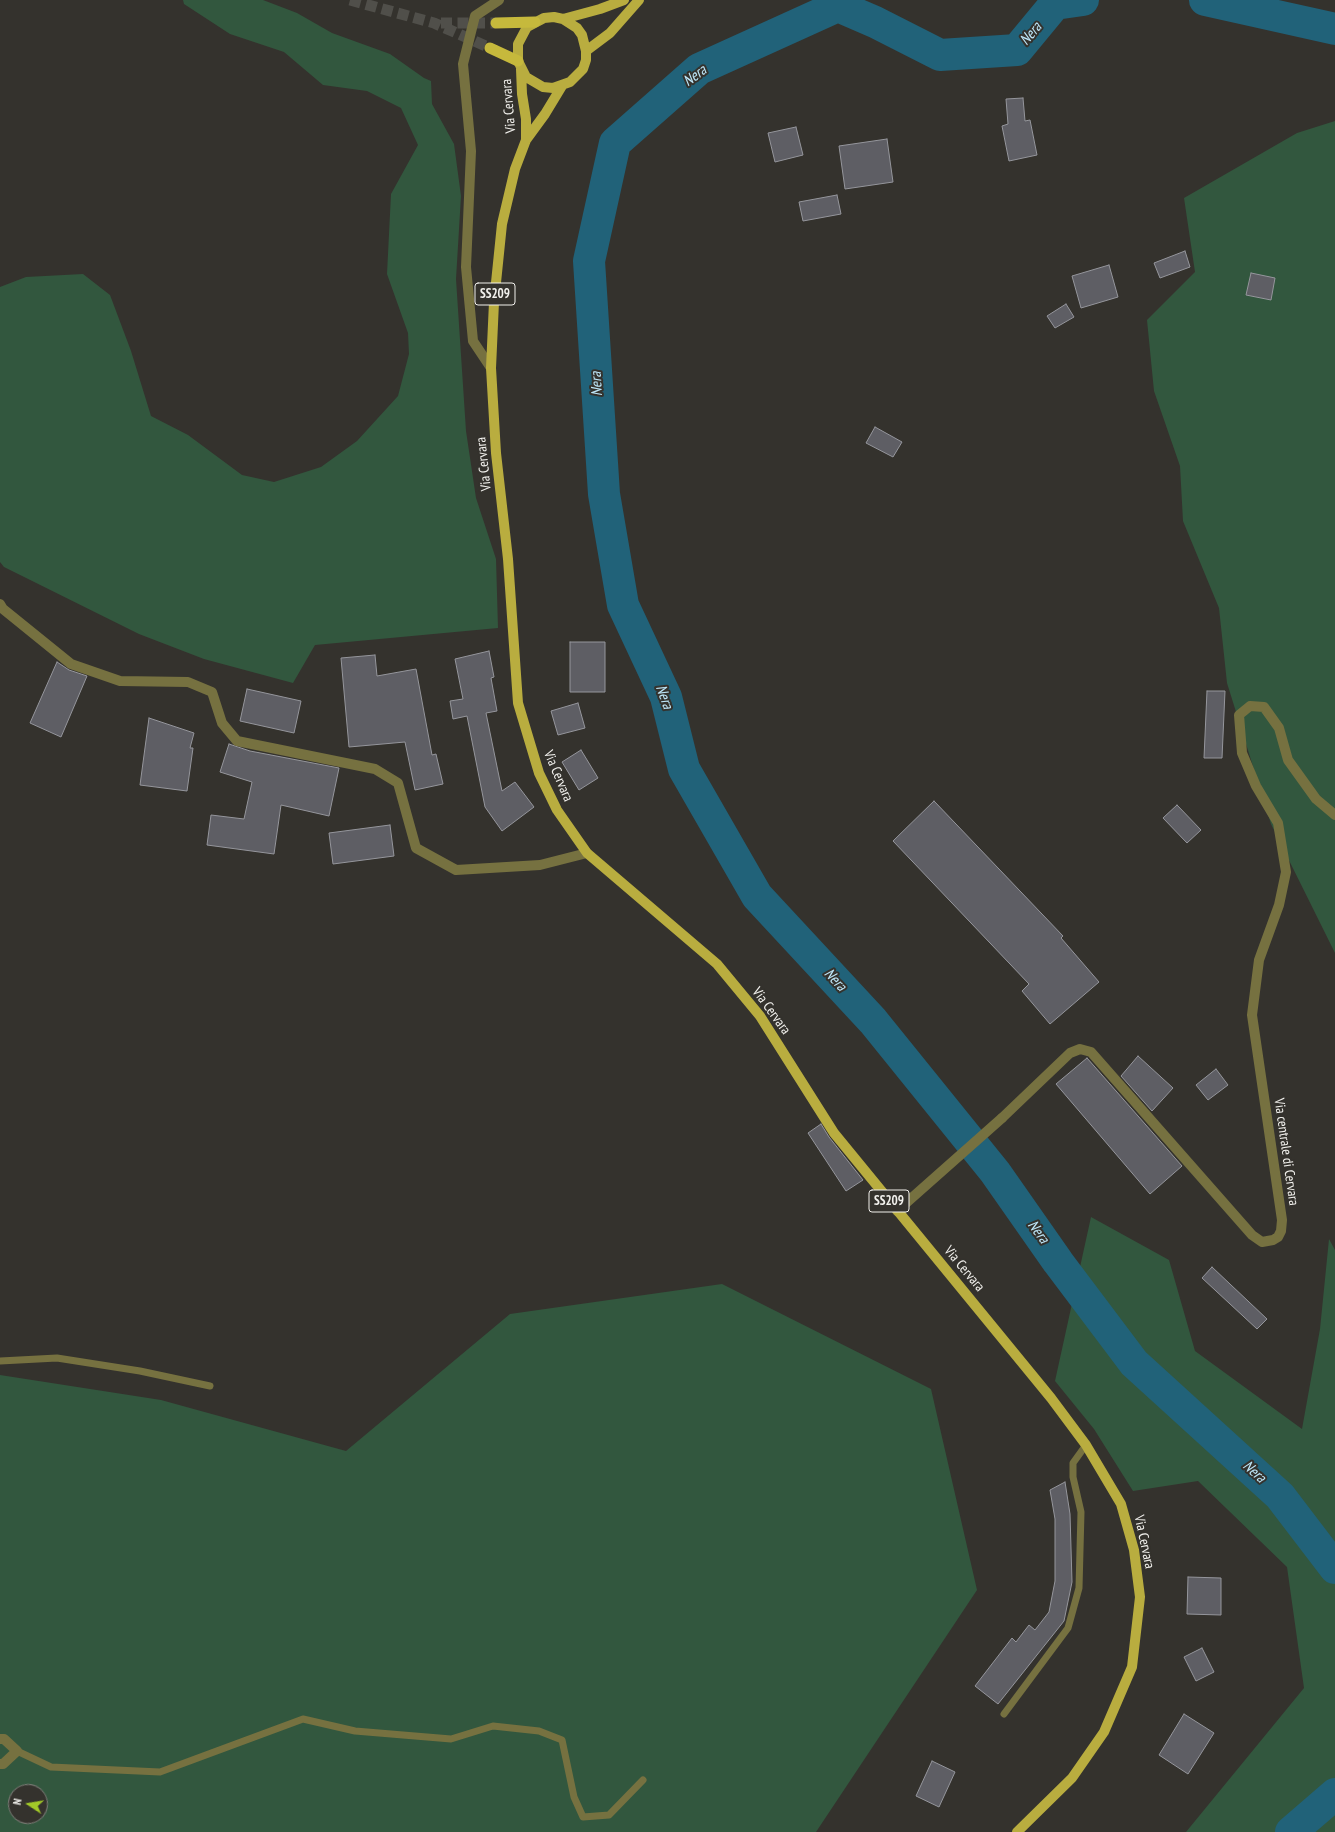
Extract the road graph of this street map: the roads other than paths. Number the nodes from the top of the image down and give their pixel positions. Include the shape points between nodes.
1 (499, 0) edge
2 (624, 0) edge
3 (639, 0) edge
4 (563, 19) junction
5 (535, 22) junction
6 (496, 23) tunnel mouth
7 (490, 48) tunnel mouth
8 (586, 51) junction
9 (519, 65) junction
10 (562, 86) junction
11 (526, 140) junction
12 (491, 368) junction
13 (0, 604) edge
14 (1335, 815) edge
15 (587, 852) junction
16 (897, 1211) junction
17 (0, 1361) edge
18 (210, 1386) dead end
19 (1086, 1445) junction
20 (1004, 1714) dead end
21 (0, 1739) edge
22 (17, 1751) junction
23 (0, 1764) edge
24 (643, 1780) dead end
25 (1017, 1832) edge

1 - 12 street via 475,16 463,64 471,151 466,267 473,341
2 - 4 main road, SS209
3 - 8 main road via 610,33
4 - 5 main road, SS209 via 544,18
4 - 8 main road via 577,28
5 - 6 highway
5 - 9 main road, SS209 via 521,35 518,44
7 - 9 highway
8 - 10 main road, SS209 via 586,60 580,72
9 - 10 main road via 526,77 538,85 552,88
9 - 11 main road, Via Cervara / SS209
10 - 11 main road, Via Cervara / SS209
11 - 12 main road, Via Cervara / SS209 via 514,169 502,224 494,302
12 - 15 main road, Via Cervara / SS209 via 518,703 539,773 557,810
13 - 15 street via 71,664 120,681 188,682 212,692 222,723 237,741 375,769 398,783 416,848 456,870 540,865
14 - 16 street, Via centrale di Cervara via 1316,800 1288,760 1279,728 1264,707 1250,706 1239,716 1242,753 1256,786 1278,823 1286,872 1279,905 1259,960 1252,1015 1282,1220 1278,1236 1262,1242 1252,1235 1095,1056 1086,1050 1075,1050 1070,1053 1002,1118
15 - 16 main road, Via Cervara / SS209 via 717,964 760,1016 834,1133
16 - 19 main road, Via Cervara / SS209 via 1051,1398
17 - 18 lane via 57,1358 140,1371
19 - 20 lane via 1073,1463 1073,1477 1081,1512 1079,1588 1068,1628
19 - 25 main road, Via Cervara / SS209 via 1121,1504 1134,1550 1140,1597 1132,1667 1104,1732 1072,1778
21 - 22 street via 4,1739
22 - 23 street
22 - 24 lane via 51,1767 160,1772 303,1719 355,1731 451,1739 493,1726 539,1731 562,1740 574,1797 583,1817 609,1815

